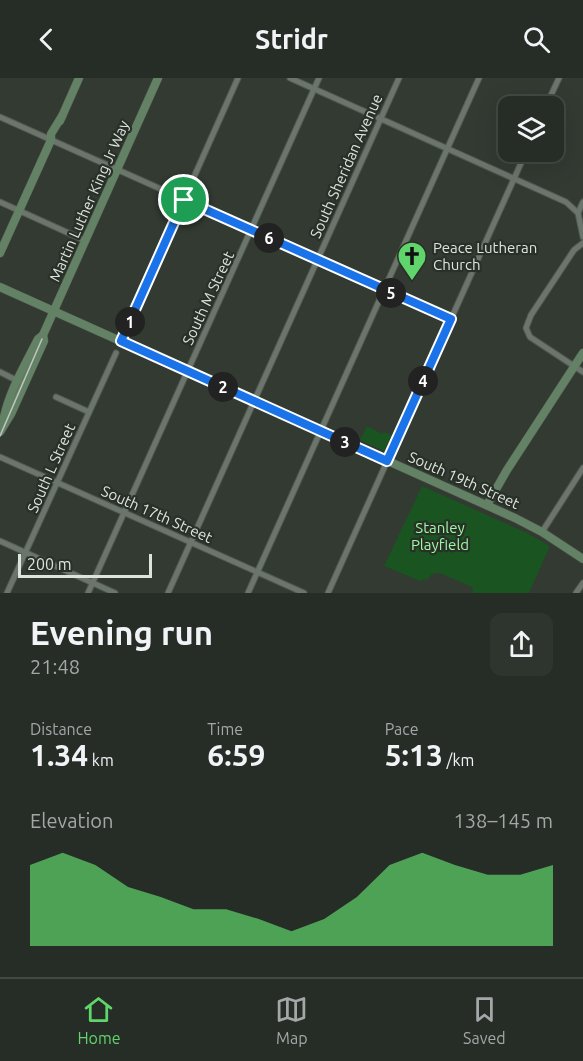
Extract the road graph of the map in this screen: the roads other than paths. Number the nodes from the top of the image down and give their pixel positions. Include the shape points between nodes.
1 (79, 78) edge
2 (158, 78) edge
3 (238, 78) edge
4 (290, 78) edge
5 (319, 78) edge
6 (399, 78) edge
7 (479, 78) edge
8 (559, 78) edge
9 (314, 89) junction
10 (551, 96) edge
11 (0, 117) edge
12 (381, 119) junction
13 (51, 140) junction
14 (447, 149) junction
15 (521, 162) edge
16 (117, 170) junction
17 (513, 178) junction
18 (184, 200) junction
19 (0, 202) edge
20 (583, 202) edge
21 (19, 211) junction
22 (578, 213) junction
23 (582, 224) edge
24 (251, 231) junction
25 (583, 237) edge
26 (86, 241) junction
27 (583, 243) edge
28 (0, 253) edge
29 (318, 260) junction
30 (0, 287) edge
31 (385, 290) junction
32 (54, 311) junction
33 (451, 319) junction
34 (121, 341) junction
35 (116, 353) dead end
36 (583, 353) edge
37 (574, 366) junction
38 (188, 371) junction
39 (0, 372) edge
40 (583, 372) edge
41 (21, 382) junction
42 (56, 397) dead end
43 (254, 401) junction
44 (89, 412) junction
45 (1, 429) edge
46 (321, 431) junction
47 (0, 457) edge
48 (387, 461) junction
49 (583, 468) edge
50 (57, 482) junction
51 (487, 505) junction
52 (124, 512) junction
53 (542, 532) junction
54 (0, 541) edge
55 (191, 542) junction
56 (26, 553) junction
57 (583, 559) edge
58 (258, 572) junction
59 (92, 583) junction
60 (583, 583) edge
61 (7, 593) edge
62 (88, 593) edge
63 (115, 593) edge
64 (168, 593) edge
65 (248, 593) edge
66 (304, 593) edge
67 (328, 593) edge
68 (576, 593) edge

1 - 13 main road
2 - 16 main road, Martin Luther King Jr Way
3 - 18 street
4 - 9 street
5 - 9 street, South M Street
6 - 12 street, South Sheridan Avenue
7 - 14 street
8 - 10 street
9 - 12 street
9 - 24 street, South M Street
11 - 13 street
12 - 14 street
12 - 29 street, South Sheridan Avenue
13 - 16 street
13 - 21 main road
14 - 17 street
14 - 31 street
15 - 17 street
16 - 18 street
16 - 26 main road, Martin Luther King Jr Way
17 - 22 street via 566,202
17 - 33 street
18 - 24 street
18 - 34 street
19 - 21 street
20 - 22 street
21 - 26 street
21 - 28 main road
22 - 23 street
23 - 25 street
24 - 29 street
24 - 38 street, South M Street
26 - 32 main road, Martin Luther King Jr Way
27 - 37 street via 526,325 532,339
29 - 31 street
29 - 43 street, South Sheridan Avenue
30 - 32 main road, South 19th Street
31 - 33 street
31 - 46 street
32 - 34 main road, South 19th Street
32 - 41 main road, Martin Luther King Jr Way
33 - 48 street
34 - 38 main road, South 19th Street
35 - 44 street, South L Street
36 - 37 main road
37 - 40 street
37 - 51 main road
38 - 43 main road, South 19th Street
38 - 52 street, South M Street
39 - 41 street
41 - 45 main road, Martin Luther King Jr Way via 5,410
42 - 44 street
43 - 46 main road, South 19th Street
43 - 55 street, South Sheridan Avenue
44 - 50 street, South L Street
46 - 48 main road, South 19th Street
46 - 58 street
47 - 50 street, South 17th Street
48 - 51 main road, South 19th Street
48 - 67 street
49 - 53 street
50 - 52 street, South 17th Street
50 - 56 street, South L Street
51 - 53 main road, South 19th Street
52 - 55 street, South 17th Street
52 - 59 street, South M Street
53 - 57 main road, South 19th Street
54 - 56 street
55 - 58 street, South 17th Street
55 - 64 street, South Sheridan Avenue
56 - 59 street
56 - 61 street, South L Street
58 - 65 street
58 - 66 street, South 17th Street
59 - 62 street, South M Street
59 - 63 street
60 - 68 street

